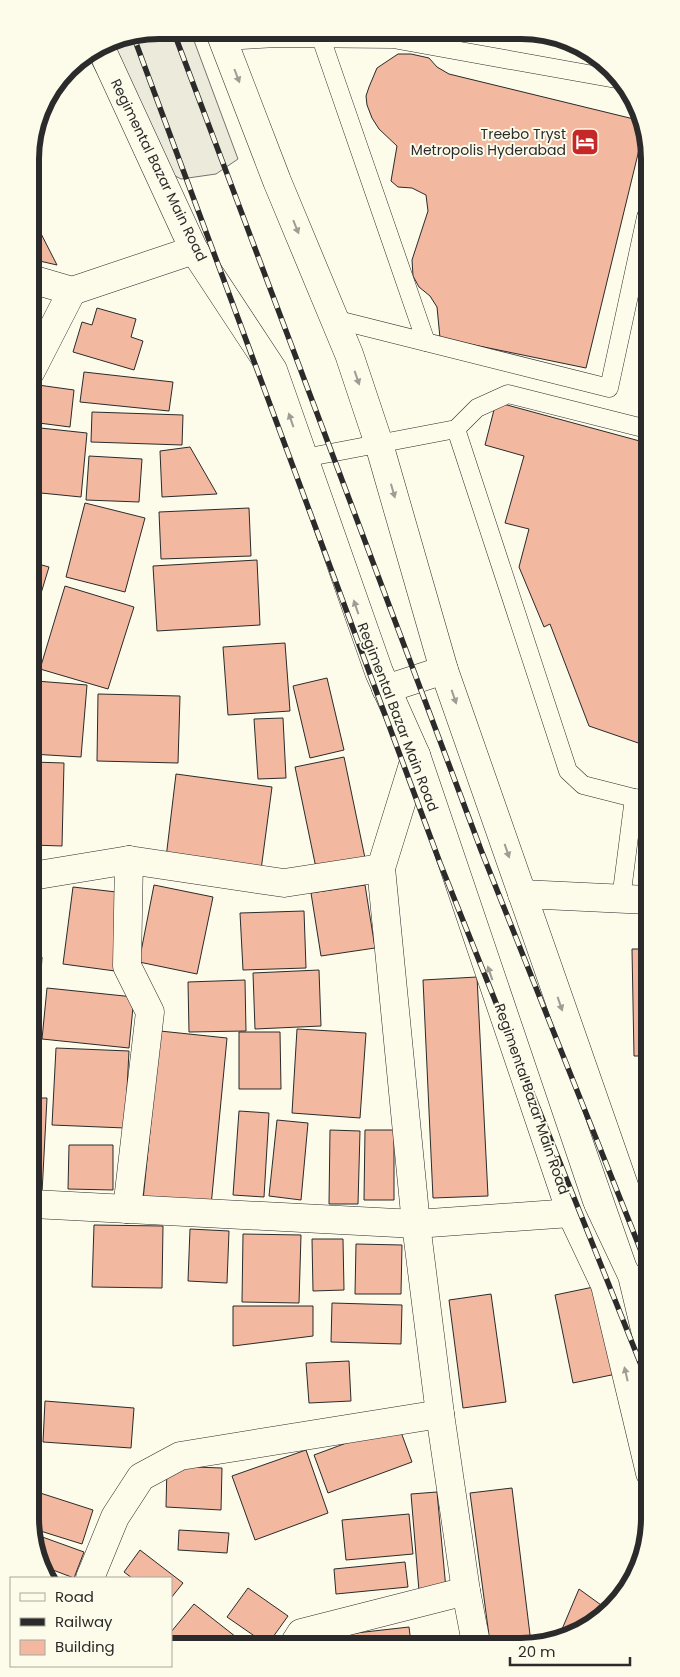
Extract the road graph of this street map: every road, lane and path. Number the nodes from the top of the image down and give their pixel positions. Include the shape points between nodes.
1 (223, 39) edge
2 (321, 39) edge
3 (393, 39) edge
4 (103, 53) edge
5 (609, 78) edge
6 (641, 240) edge
7 (194, 250) junction
8 (39, 282) edge
9 (72, 292) junction
10 (334, 319) junction
11 (426, 342) junction
12 (39, 356) edge
13 (641, 428) edge
14 (456, 429) junction
15 (379, 444) junction
16 (304, 458) junction
17 (444, 670) junction
18 (386, 689) junction
19 (416, 755) junction
20 (641, 799) edge
21 (129, 860) junction
22 (381, 868) junction
23 (39, 875) edge
24 (522, 894) junction
25 (621, 899) junction
26 (641, 900) edge
27 (39, 1204) edge
28 (127, 1209) junction
29 (571, 1213) junction
30 (641, 1217) edge
31 (416, 1224) junction
32 (440, 1414) junction
33 (641, 1435) edge
34 (90, 1577) edge
35 (466, 1592) junction
36 (298, 1638) edge
37 (475, 1638) edge

1 -> 10 street
2 - 11 lane
3 - 5 lane
4 - 7 street, Regimental Bazar Main Road
6 - 11 lane via 609,388
7 - 9 street
16 -> 7 street, Regimental Bazar Main Road via 273,370
8 - 9 street
9 - 12 street
10 - 11 lane
10 -> 15 street
13 - 14 lane via 508,394 477,408
14 - 15 lane
14 - 20 lane via 568,771 583,785
15 - 16 lane
15 -> 17 street
18 -> 16 street, Regimental Bazar Main Road
17 - 18 street
17 -> 24 street
18 - 19 street, Regimental Bazar Main Road
19 - 22 street
29 -> 19 street, Regimental Bazar Main Road
20 - 25 lane
21 - 22 street via 284,883
21 - 23 street
21 - 28 street via 127,966 150,1012
22 - 31 street
24 - 25 street
24 -> 30 street
25 - 26 street
27 - 28 street
28 - 31 street
29 - 31 street
33 -> 29 street, Regimental Bazar Main Road via 605,1285
31 - 32 street
32 - 34 street via 180,1456 141,1477 115,1517
32 - 35 street
35 - 36 street via 301,1633
35 - 37 street

